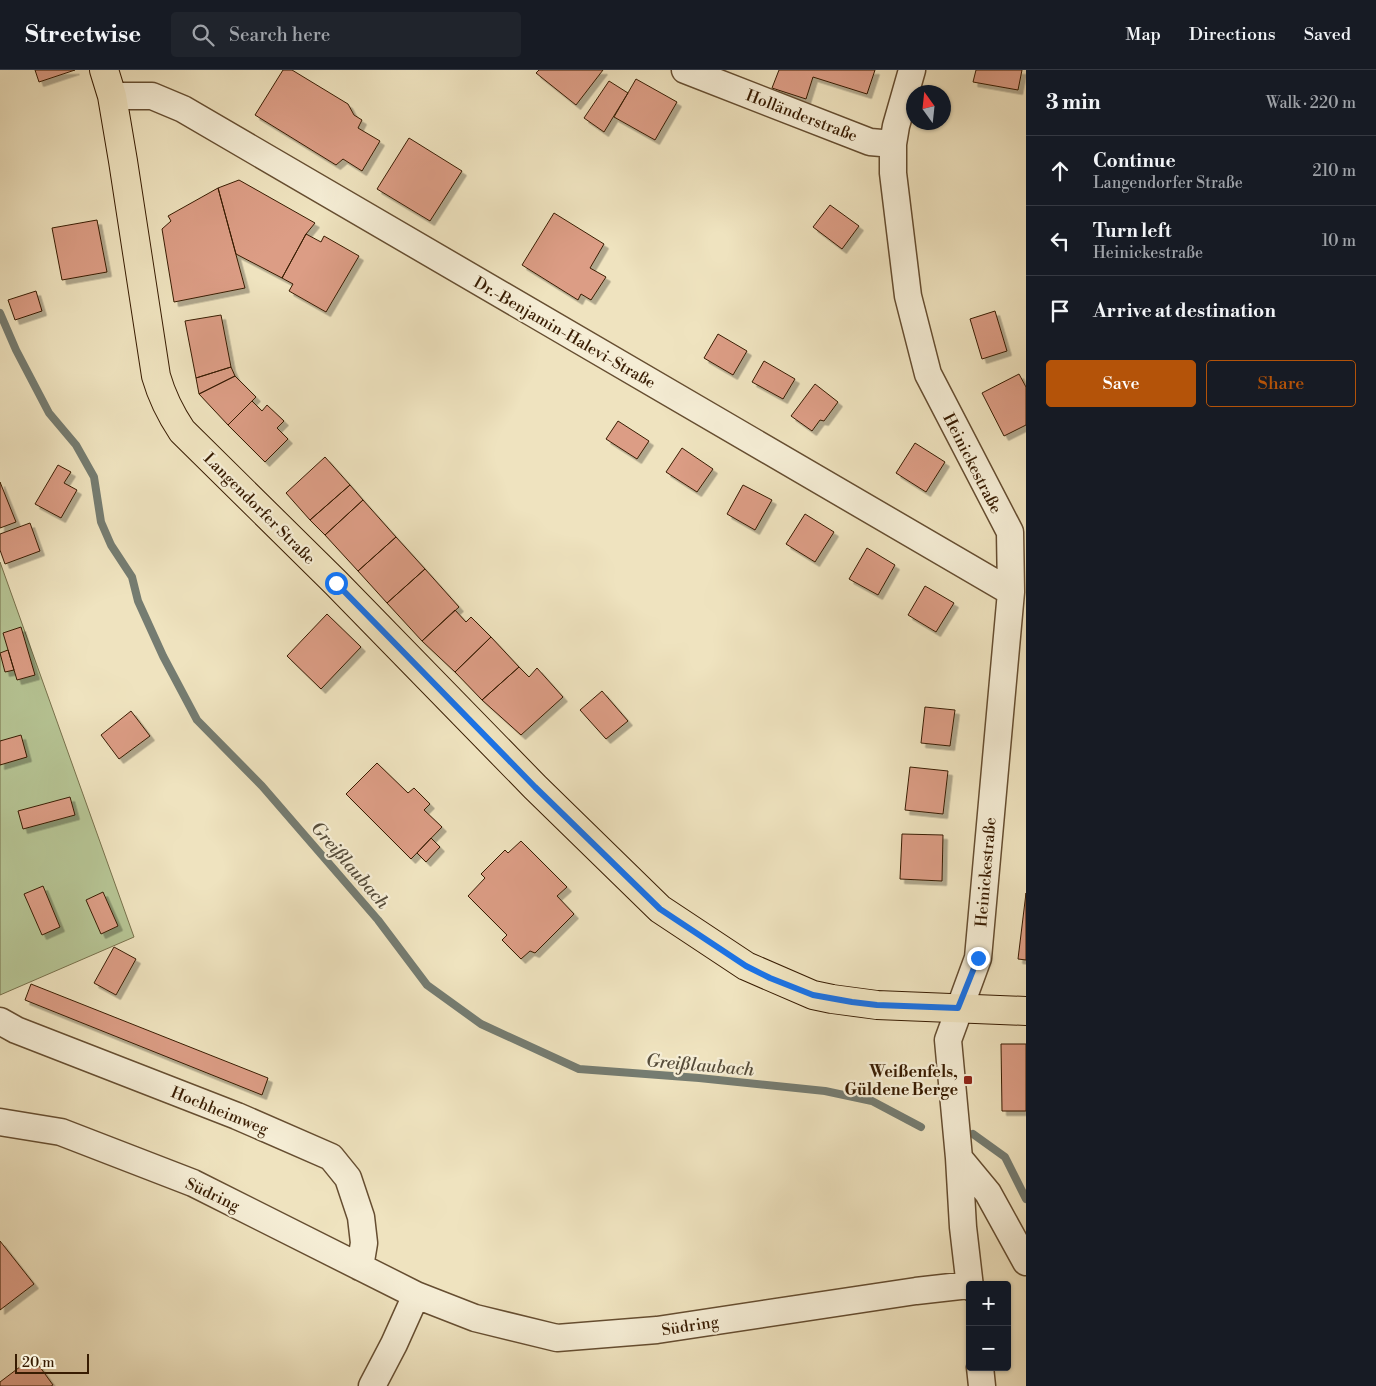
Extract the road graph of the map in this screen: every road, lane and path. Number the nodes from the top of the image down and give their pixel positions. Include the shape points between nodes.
1 (104, 70) edge
2 (685, 70) edge
3 (912, 70) edge
4 (112, 96) junction
5 (893, 144) junction
6 (1011, 592) junction
7 (958, 1008) junction
8 (1026, 1011) edge
9 (0, 1021) edge
10 (0, 1122) edge
11 (959, 1158) junction
12 (1014, 1219) edge
13 (1026, 1262) edge
14 (360, 1267) junction
15 (969, 1281) edge
16 (966, 1286) edge
17 (416, 1294) junction
18 (980, 1371) edge
19 (372, 1386) edge
20 (982, 1386) edge

1 - 4 main road, Langendorfer Straße
2 - 5 street, Holländerstraße via 870,142
3 - 5 street, Heinickestraße
4 - 6 street, Dr.-Benjamin-Halevi-Straße via 152,96 183,109
4 - 7 main road, Langendorfer Straße via 156,376 171,416 182,431 660,909 746,966 813,995 877,1005
5 - 6 street, Heinickestraße via 893,173 908,296 928,374 1010,532
6 - 7 street, Heinickestraße via 978,958
7 - 8 main road, Langendorfer Straße
7 - 11 street via 948,1040
9 - 14 street, Hochheimweg via 331,1157 348,1178 361,1217 364,1243
10 - 14 street, Südring via 61,1132 193,1183
11 - 12 street
11 - 15 street
12 - 13 street
14 - 17 street, Südring
16 - 17 street, Südring via 657,1330 557,1338 475,1318
17 - 19 street
18 - 20 street

